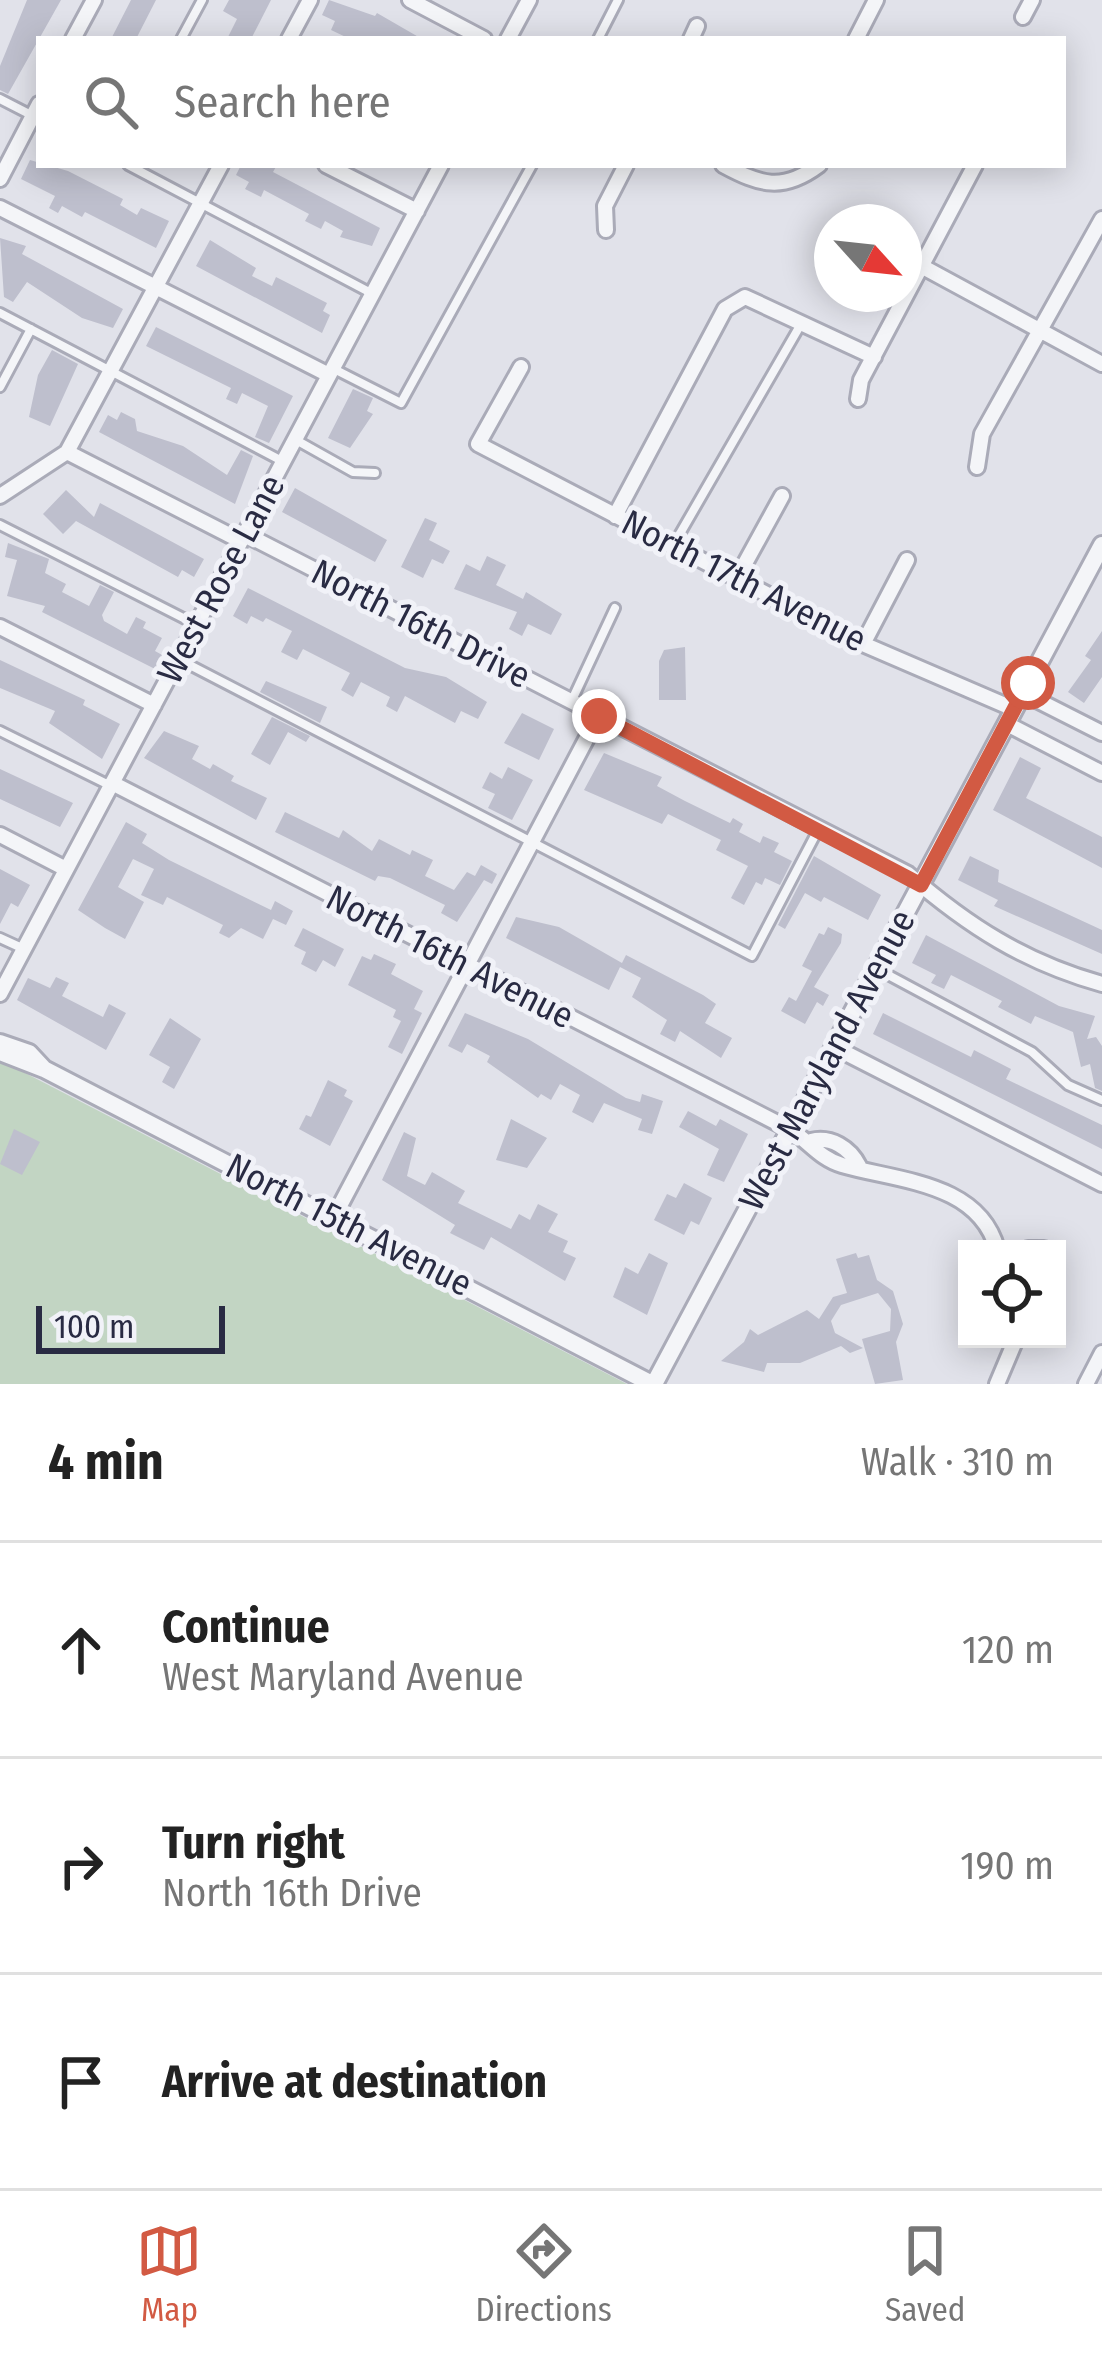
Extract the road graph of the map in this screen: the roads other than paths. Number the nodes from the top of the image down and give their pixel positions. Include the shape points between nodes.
1 (94, 0) edge
2 (202, 0) edge
3 (310, 0) edge
4 (410, 0) edge
5 (529, 0) edge
6 (618, 0) edge
7 (876, 0) edge
8 (1032, 0) edge
9 (1023, 17) dead end
10 (75, 36) edge
11 (183, 36) edge
12 (291, 36) edge
13 (478, 36) edge
14 (510, 36) edge
15 (600, 36) edge
16 (858, 36) edge
17 (0, 99) edge
18 (36, 113) edge
19 (36, 115) edge
20 (134, 168) edge
21 (219, 168) edge
22 (332, 168) edge
23 (439, 168) edge
24 (530, 168) edge
25 (624, 168) edge
26 (730, 168) edge
27 (815, 168) edge
28 (973, 168) edge
29 (0, 178) edge
30 (200, 203) junction
31 (0, 208) edge
32 (416, 211) junction
33 (1102, 219) edge
34 (606, 230) dead end
35 (922, 267) joint
36 (155, 286) junction
37 (372, 294) junction
38 (898, 312) edge
39 (0, 313) edge
40 (801, 324) junction
41 (31, 329) junction
42 (1038, 331) junction
43 (874, 358) junction
44 (1102, 364) edge
45 (521, 367) dead end
46 (110, 371) junction
47 (331, 372) junction
48 (0, 387) edge
49 (859, 399) dead end
50 (295, 439) junction
51 (68, 452) junction
52 (283, 462) junction
53 (977, 467) dead end
54 (375, 473) dead end
55 (0, 496) edge
56 (782, 496) dead end
57 (616, 516) junction
58 (0, 525) edge
59 (243, 537) junction
60 (674, 545) junction
61 (1102, 545) edge
62 (908, 560) dead end
63 (737, 578) junction
64 (615, 608) dead end
65 (196, 625) junction
66 (0, 627) edge
67 (863, 644) junction
68 (178, 659) junction
69 (572, 702) junction
70 (154, 705) junction
71 (1014, 709) junction
72 (599, 716) junction
73 (0, 731) edge
74 (1102, 734) edge
75 (1102, 772) edge
76 (111, 784) junction
77 (819, 828) junction
78 (0, 835) edge
79 (532, 842) junction
80 (66, 869) junction
81 (921, 885) junction
82 (0, 938) edge
83 (24, 950) junction
84 (467, 965) junction
85 (877, 969) junction
86 (1102, 984) edge
87 (0, 994) edge
88 (0, 1043) edge
89 (834, 1047) junction
90 (0, 1052) edge
91 (44, 1069) junction
92 (1102, 1100) edge
93 (789, 1129) junction
94 (1102, 1184) edge
95 (334, 1217) junction
96 (994, 1240) edge
97 (1012, 1348) edge
98 (1102, 1353) edge
99 (653, 1384) edge
100 (997, 1384) edge
101 (1085, 1384) edge

1 - 10 street
2 - 11 lane
3 - 12 street
4 - 13 street
5 - 14 street
6 - 15 lane
7 - 16 street
8 - 9 street
17 - 18 lane
19 - 29 street
20 - 30 lane
21 - 30 street
22 - 32 street
23 - 32 street, West Rose Lane
24 - 47 lane via 401,403
25 - 34 street via 605,206
26 - 27 street via 771,186
28 - 35 street
30 - 36 street
30 - 37 lane
31 - 36 street
32 - 37 street, West Rose Lane
33 - 42 street
35 - 42 street
36 - 46 street
36 - 47 street
37 - 47 street, West Rose Lane
38 - 43 street
39 - 41 lane
40 - 43 street
40 - 57 street via 745,297 725,309
40 - 60 lane
41 - 46 lane
41 - 48 lane
42 - 44 street
42 - 53 street via 982,434
43 - 49 street
45 - 57 street, North 17th Avenue via 478,444
46 - 51 street
46 - 52 lane
47 - 50 street, West Rose Lane
50 - 52 street, West Rose Lane
50 - 54 lane via 353,472
51 - 55 street
51 - 59 street, North 16th Drive
52 - 59 street, West Rose Lane
56 - 63 street
57 - 60 street, North 17th Avenue
58 - 65 lane
59 - 65 street, West Rose Lane
59 - 69 street, North 16th Drive
60 - 63 street, North 17th Avenue
61 - 71 street, West Maryland Avenue
62 - 67 street
63 - 67 street, North 17th Avenue
64 - 69 lane
65 - 68 street, West Rose Lane
66 - 70 street
67 - 71 street, North 17th Avenue
68 - 70 street, West Rose Lane
68 - 79 lane
69 - 72 street, North 16th Drive
70 - 76 street, West Rose Lane
71 - 74 street, North 17th Avenue
71 - 75 street, North 17th Avenue
71 - 81 street, West Maryland Avenue
72 - 77 street, North 16th Drive
72 - 79 street
73 - 76 lane
76 - 80 street, West Rose Lane
76 - 84 street, North 16th Avenue
77 - 79 lane via 752,956
77 - 81 street, North 16th Drive
78 - 80 street
79 - 84 street
80 - 83 street, West Rose Lane
81 - 85 street, West Maryland Avenue
81 - 86 street, North 16th Drive via 1020,956
82 - 83 lane
83 - 87 street, West Rose Lane
84 - 93 street, North 16th Avenue
84 - 95 street
85 - 89 street, West Maryland Avenue
85 - 92 lane via 1032,1052 1068,1085
88 - 91 street, North 15th Avenue via 29,1053
89 - 93 street, West Maryland Avenue
89 - 94 street
90 - 91 street, North 15th Avenue
91 - 95 street, North 15th Avenue
93 - 96 street, North 16th Avenue via 859,1166 922,1183 971,1208
93 - 99 street, West Maryland Avenue
95 - 99 street, North 15th Avenue
97 - 100 street
98 - 101 street

